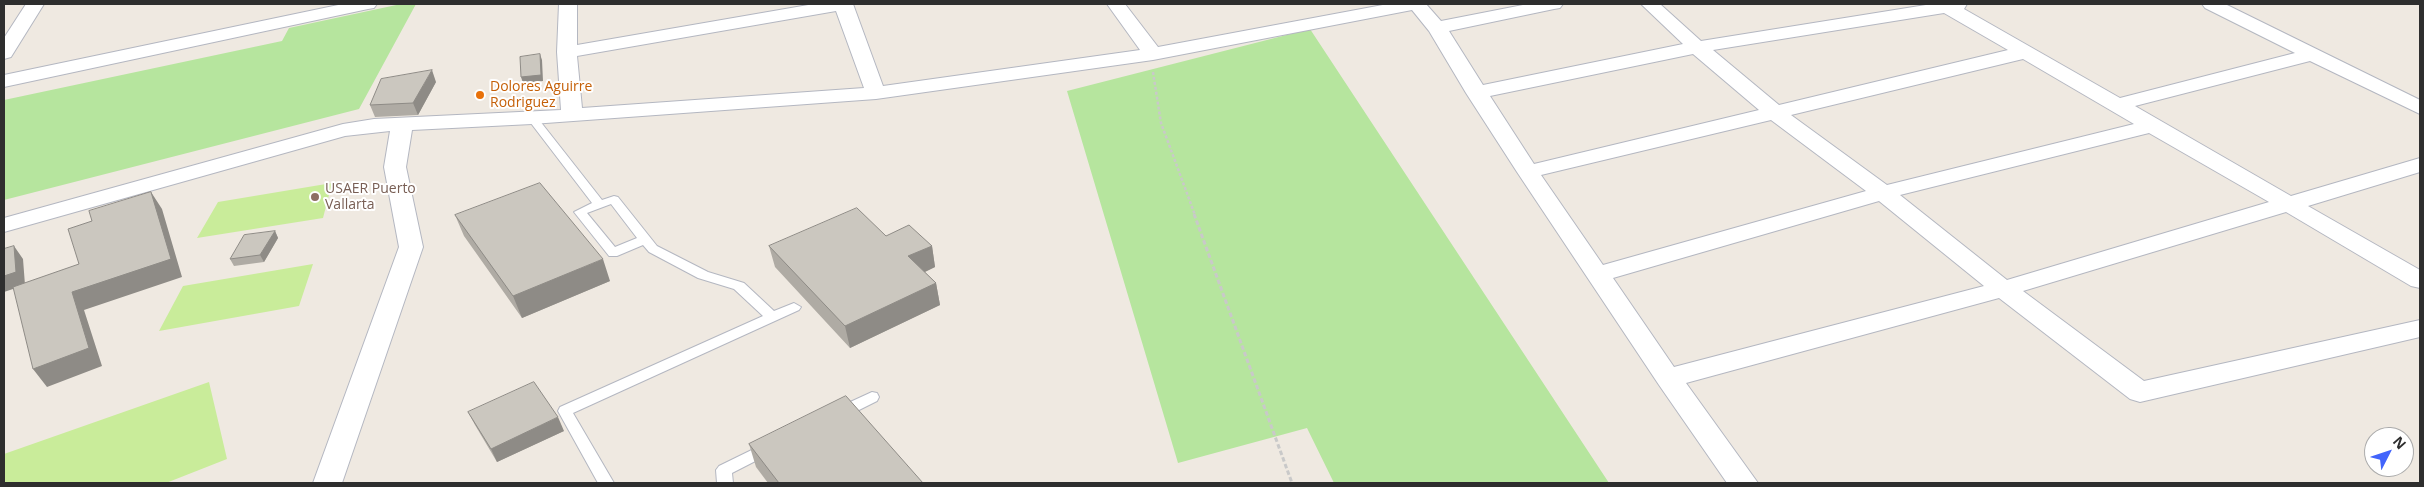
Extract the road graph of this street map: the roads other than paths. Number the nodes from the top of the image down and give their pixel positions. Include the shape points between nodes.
1 (35, 4) edge
2 (368, 4) edge
3 (568, 4) edge
4 (843, 4) edge
5 (1116, 4) edge
6 (1416, 4) edge
7 (1554, 4) edge
8 (1650, 4) edge
9 (2211, 4) edge
10 (1952, 5) edge
11 (294, 11) edge
12 (1436, 28) junction
13 (1697, 47) junction
14 (568, 52) junction
15 (2026, 52) junction
16 (4, 53) edge
17 (1153, 54) junction
18 (2310, 54) junction
19 (4, 81) edge
20 (876, 93) junction
21 (1476, 93) junction
22 (2116, 105) junction
23 (2420, 108) edge
24 (1774, 112) junction
25 (572, 115) junction
26 (532, 118) junction
27 (402, 124) junction
28 (2151, 126) junction
29 (2420, 165) edge
30 (1528, 172) junction
31 (1883, 193) junction
32 (599, 204) junction
33 (2288, 205) junction
34 (4, 225) edge
35 (645, 239) junction
36 (1598, 274) junction
37 (2420, 280) edge
38 (2003, 289) junction
39 (794, 307) dead end
40 (772, 316) junction
41 (2420, 329) edge
42 (1668, 378) junction
43 (872, 397) dead end
44 (828, 418) edge
45 (776, 444) edge
46 (328, 483) edge
47 (606, 483) edge
48 (725, 483) edge
49 (1743, 483) edge

1 - 16 street
2 - 11 street
3 - 14 street
4 - 14 street
4 - 20 street
5 - 17 street
6 - 12 street
6 - 17 street
7 - 12 street
8 - 13 street
9 - 18 street
10 - 13 street
10 - 15 street
11 - 19 street
12 - 21 street
13 - 21 street
13 - 24 street
14 - 25 street
15 - 22 street
15 - 24 street
17 - 20 street
18 - 22 street
18 - 23 street
20 - 25 street
21 - 30 street
22 - 28 street
24 - 30 street
24 - 31 street
25 - 26 street
26 - 27 street
26 - 32 lane
27 - 34 street via 342,130
27 - 46 street via 396,167 411,247
28 - 31 street
28 - 33 street
29 - 33 street
30 - 36 street
31 - 36 street
31 - 38 street
32 - 35 lane via 614,200
32 - 35 lane via 580,212 613,252
33 - 37 street
33 - 38 street
35 - 40 lane via 653,249 703,275 739,286
36 - 42 street
38 - 41 street via 2140,392
38 - 42 street
39 - 40 lane
40 - 47 lane via 565,411
42 - 49 street
43 - 44 lane
45 - 48 lane via 724,470

